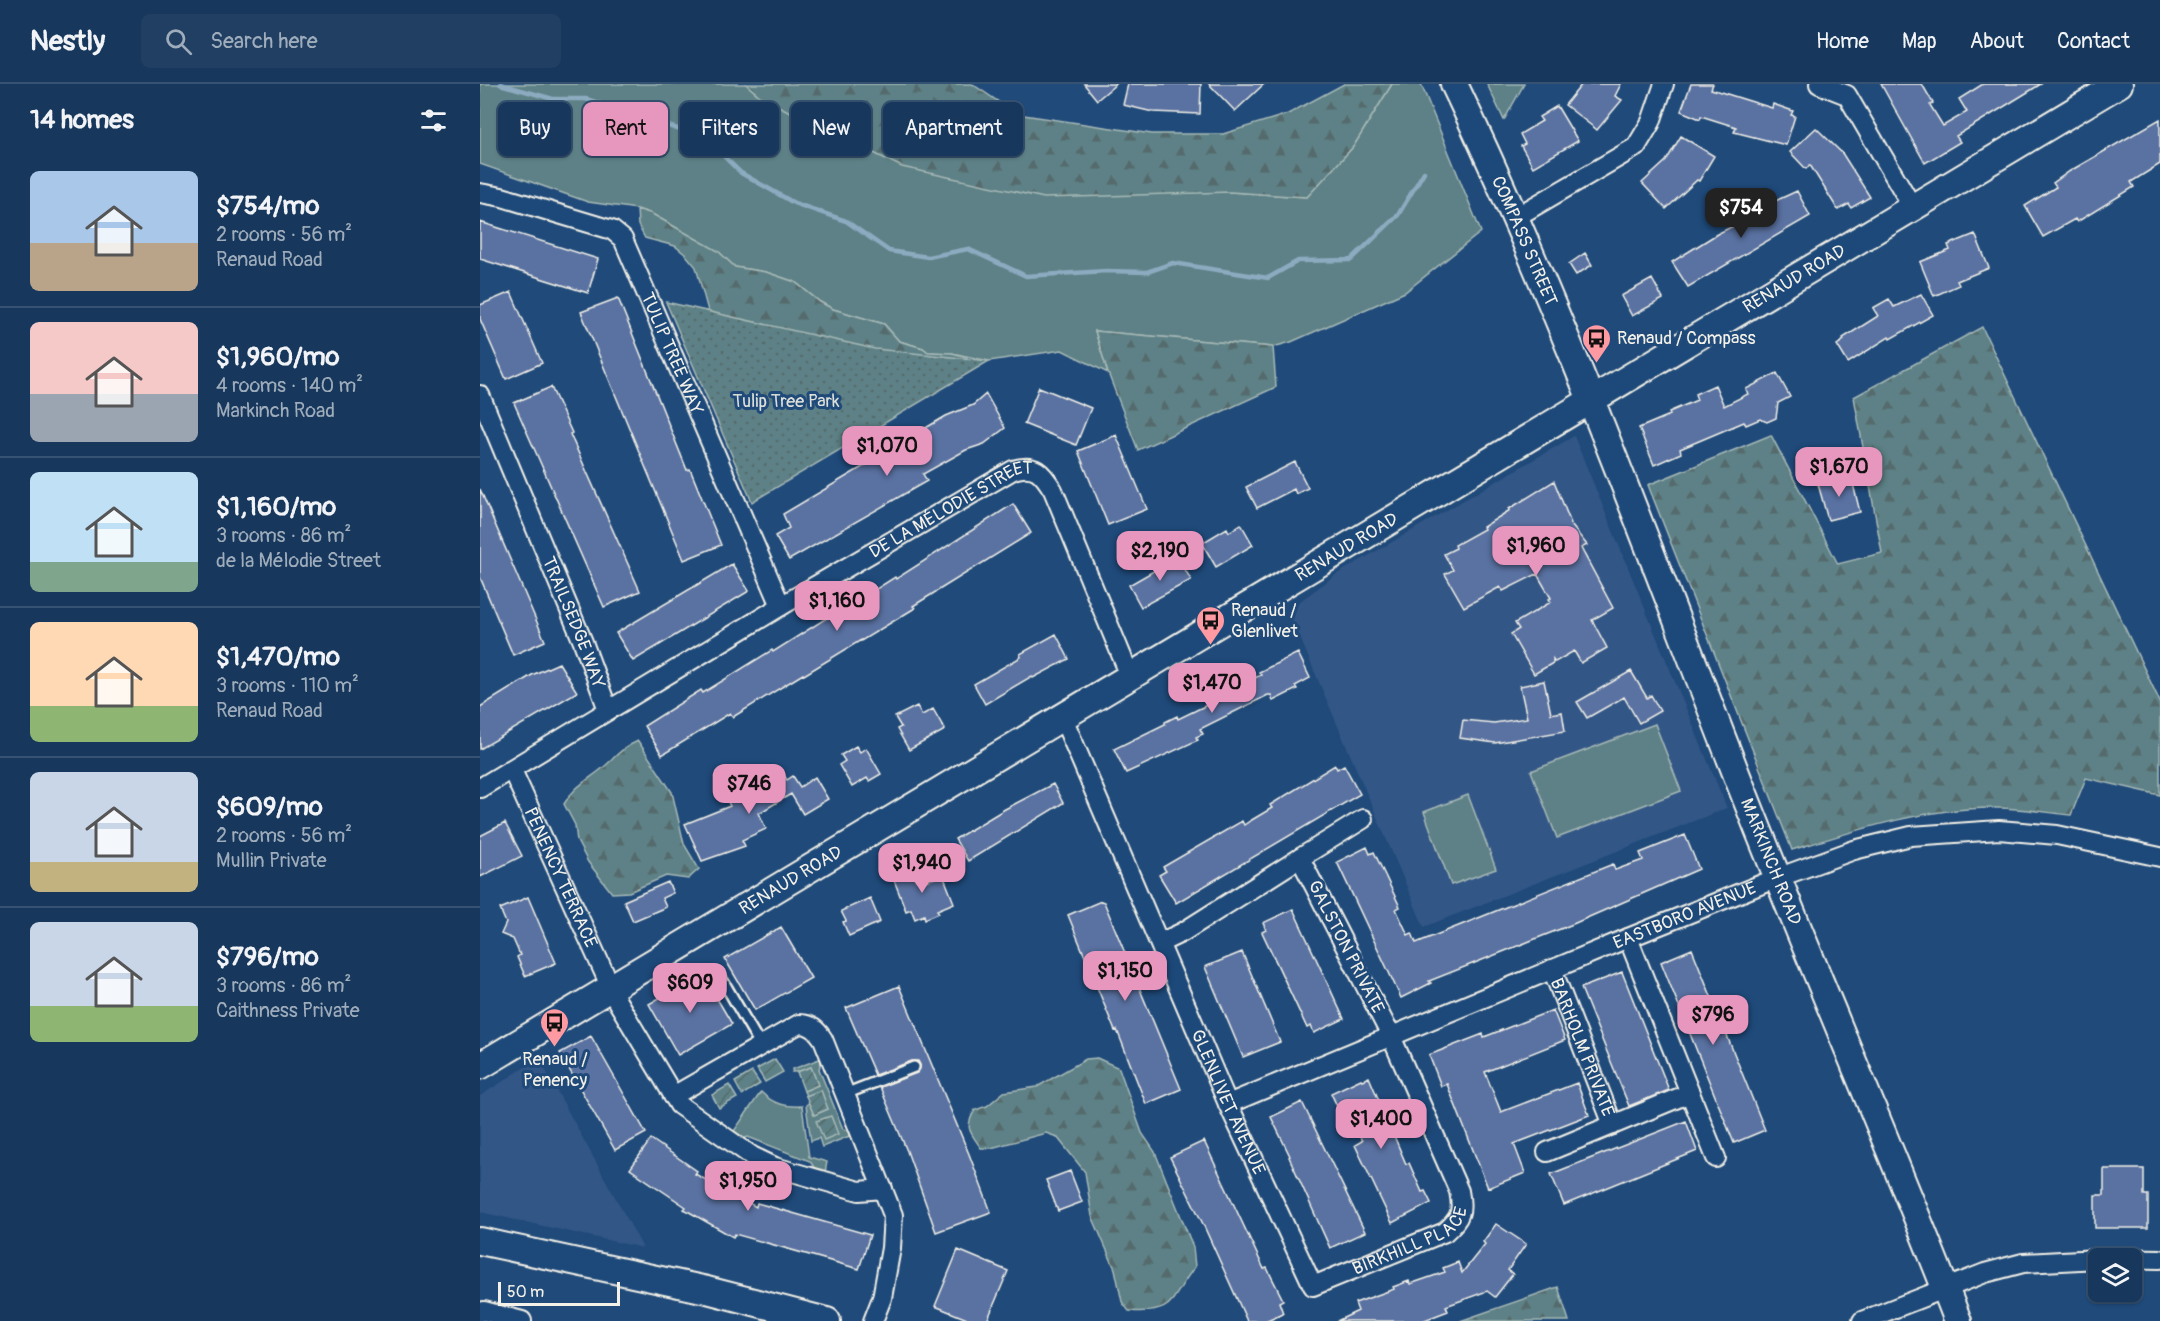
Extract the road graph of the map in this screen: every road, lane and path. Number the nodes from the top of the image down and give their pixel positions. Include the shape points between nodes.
1 (1454, 84) edge
2 (1664, 84) edge
3 (1819, 84) edge
4 (2119, 84) edge
5 (1842, 87) edge
6 (480, 193) edge
7 (1913, 208) junction
8 (1516, 217) junction
9 (480, 395) edge
10 (1590, 401) junction
11 (781, 606) junction
12 (1130, 676) junction
13 (608, 710) junction
14 (1063, 718) junction
15 (512, 770) junction
16 (480, 788) edge
17 (1363, 819) dead end
18 (2160, 857) edge
19 (1300, 858) junction
20 (1777, 878) junction
21 (1628, 939) junction
22 (1160, 943) junction
23 (1552, 969) junction
24 (723, 981) dead end
25 (611, 987) junction
26 (1391, 1036) junction
27 (761, 1046) junction
28 (480, 1066) edge
29 (914, 1067) dead end
30 (1690, 1093) junction
31 (845, 1094) junction
32 (673, 1096) junction
33 (1228, 1104) junction
34 (1613, 1125) junction
35 (1547, 1152) dead end
36 (1716, 1158) dead end
37 (883, 1189) junction
38 (480, 1241) edge
39 (2142, 1259) edge
40 (2160, 1259) edge
41 (2088, 1260) edge
42 (1313, 1286) joint
43 (1945, 1287) junction
44 (480, 1312) edge
45 (522, 1321) edge
46 (827, 1321) edge
47 (873, 1321) edge
48 (1862, 1321) edge
49 (1958, 1321) edge

1 - 8 street, COMPASS STREET
2 - 8 street via 1651,122 1636,147
3 - 5 street
4 - 7 street, RENAUD ROAD
5 - 7 street
6 - 11 street, TULIP TREE WAY via 612,230 623,239
7 - 10 street, RENAUD ROAD
8 - 10 street, COMPASS STREET
9 - 13 street, TRAILSEDGE WAY via 584,642
10 - 12 street, RENAUD ROAD
10 - 20 street, MARKINCH ROAD
11 - 12 street, DE LA MÉLODIE STREET via 1012,470 1033,468 1053,490
11 - 13 street, DE LA MÉLODIE STREET
12 - 14 street, RENAUD ROAD
13 - 15 street, TRAILSEDGE WAY
14 - 22 street, GLENLIVET AVENUE
14 - 25 street, RENAUD ROAD
15 - 16 street, TRAILSEDGE WAY
15 - 25 street, PENENCY TERRACE
17 - 19 street, GALSTON PRIVATE
18 - 20 street, EASTBORO AVENUE via 2057,835 1999,830 1911,836 1854,850
19 - 22 street, GALSTON PRIVATE
19 - 26 street, GALSTON PRIVATE
20 - 21 street, EASTBORO AVENUE
20 - 43 street, MARKINCH ROAD
21 - 23 street, EASTBORO AVENUE
21 - 30 street
22 - 33 street, GLENLIVET AVENUE
23 - 26 street, EASTBORO AVENUE
23 - 34 street, BARHOLM PRIVATE
24 - 27 lane
25 - 28 street, RENAUD ROAD
25 - 32 street, PENENCY TERRACE
26 - 33 street, EASTBORO AVENUE
26 - 42 street, BIRKHILL PLACE via 1459,1191 1460,1214 1445,1232
27 - 31 street via 799,1024 817,1029
27 - 32 street
29 - 31 lane
30 - 34 street
30 - 36 street
31 - 37 street
32 - 37 street, PENENCY TERRACE via 678,1105 725,1139 775,1167 859,1191
33 - 42 street, GLENLIVET AVENUE
34 - 35 street
37 - 47 street via 893,1215 893,1230 882,1298
38 - 46 street via 707,1290
39 - 40 street
41 - 43 street via 2023,1263
43 - 48 street
43 - 49 street, MARKINCH ROAD
44 - 45 street

